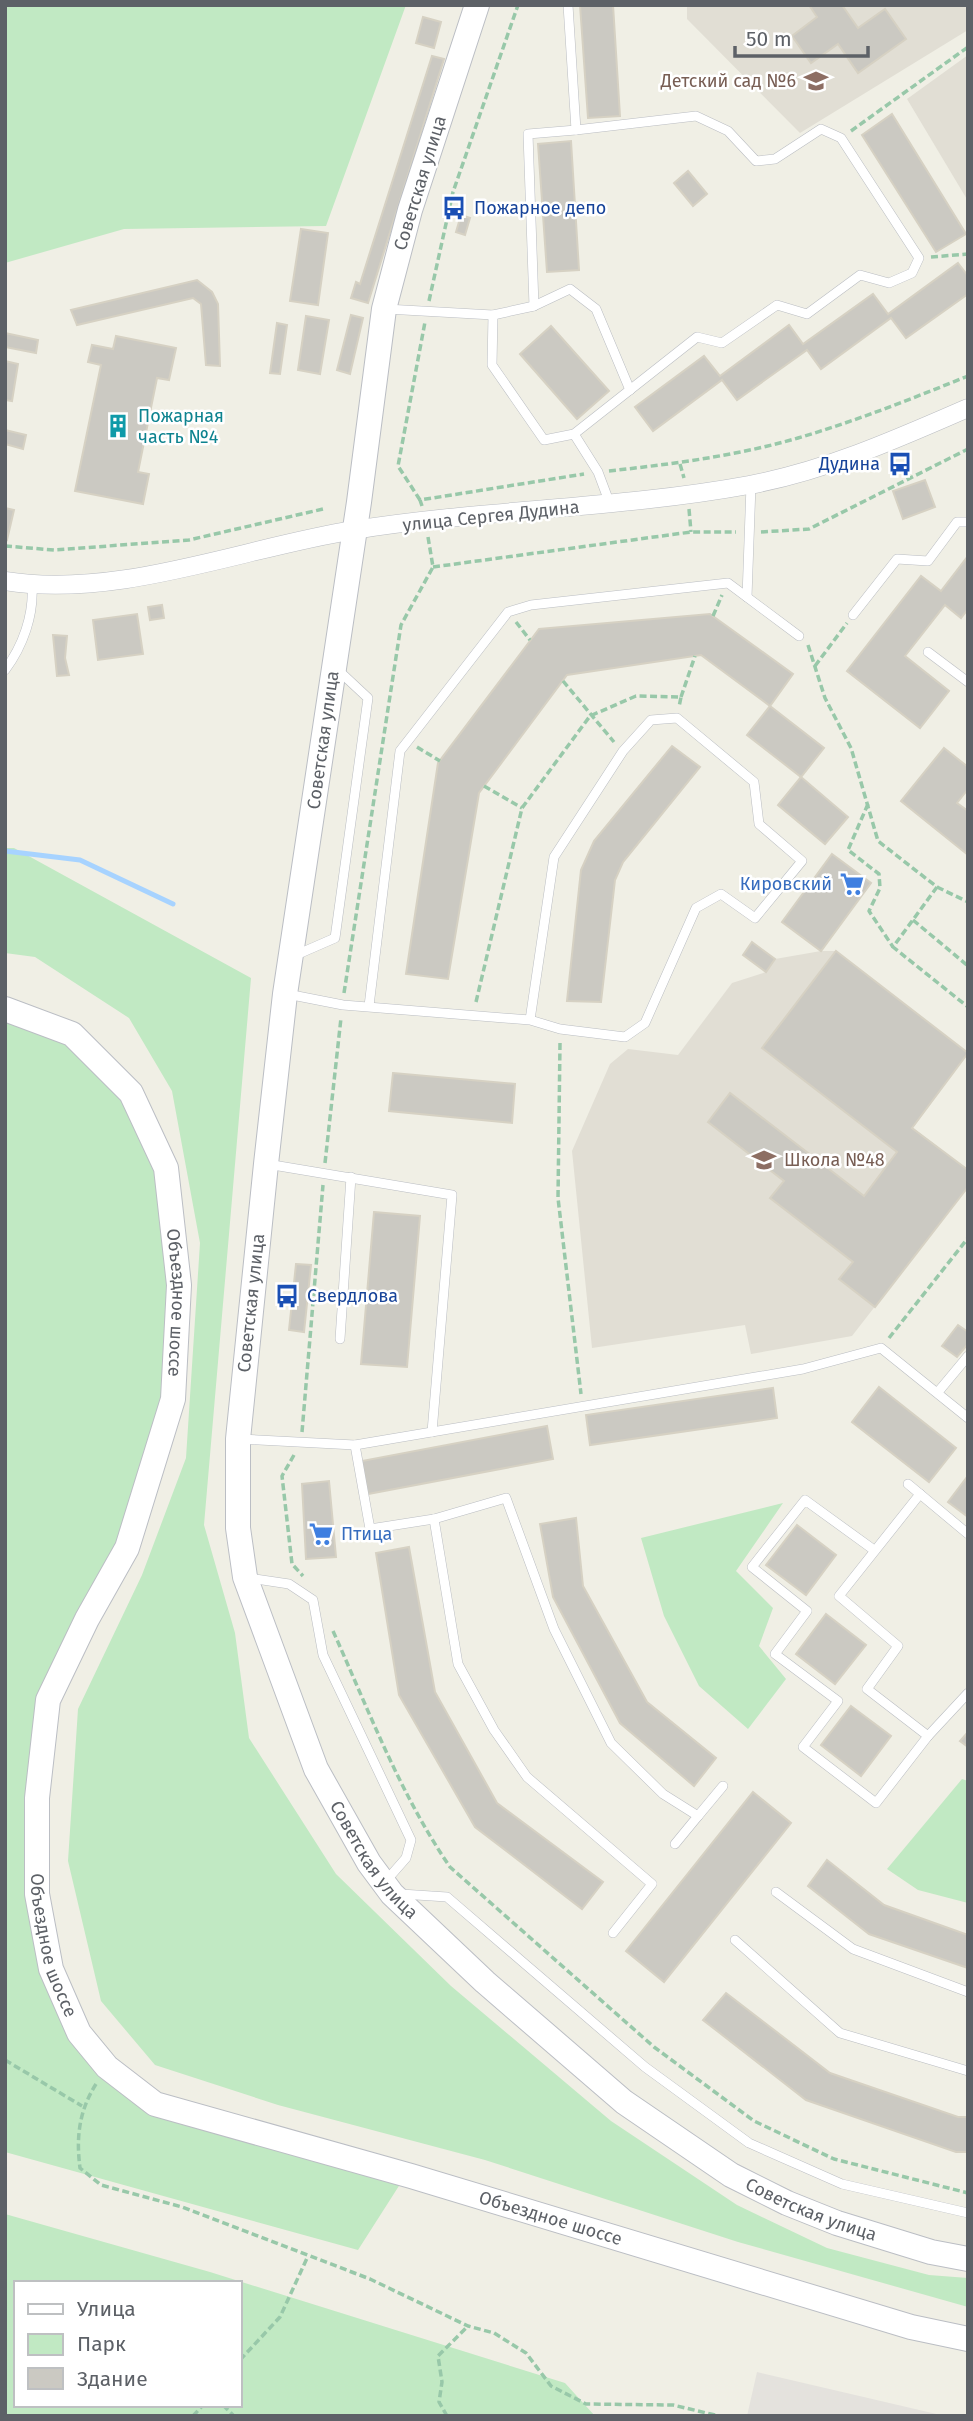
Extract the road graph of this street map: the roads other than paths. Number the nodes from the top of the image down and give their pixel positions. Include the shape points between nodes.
1 (477, 5) edge
2 (568, 5) edge
3 (576, 130) junction
4 (534, 306) junction
5 (384, 309) junction
6 (493, 316) junction
7 (630, 390) junction
8 (968, 408) edge
9 (574, 434) junction
10 (751, 485) junction
11 (610, 504) junction
12 (968, 522) edge
13 (354, 530) junction
14 (5, 581) edge
15 (32, 585) junction
16 (747, 597) junction
17 (853, 615) road end
18 (799, 636) road end
19 (928, 652) dead end
20 (334, 667) junction
21 (5, 670) edge
22 (968, 682) edge
23 (291, 957) junction
24 (285, 994) junction
25 (369, 1006) junction
26 (5, 1009) edge
27 (530, 1020) junction
28 (266, 1164) junction
29 (351, 1177) junction
30 (340, 1339) dead end
31 (968, 1356) edge
32 (938, 1392) junction
33 (968, 1418) edge
34 (432, 1432) junction
35 (237, 1439) junction
36 (355, 1445) junction
37 (908, 1484) dead end
38 (920, 1494) junction
39 (434, 1519) junction
40 (968, 1534) edge
41 (874, 1549) junction
42 (245, 1577) junction
43 (968, 1693) edge
44 (928, 1736) junction
45 (723, 1786) dead end
46 (698, 1816) junction
47 (675, 1844) dead end
48 (388, 1889) junction
49 (776, 1892) dead end
50 (613, 1933) dead end
51 (735, 1940) dead end
52 (968, 1992) edge
53 (968, 2071) edge
54 (968, 2213) edge
55 (968, 2259) edge
56 (968, 2339) edge

1 - 5 street, Советская улица via 410,210
2 - 3 lane
3 - 4 lane via 528,134
3 - 7 lane via 696,116 728,131 756,161 775,159 821,128 841,138 919,258 912,273 889,283 860,275 807,314 777,305 722,343 697,337
4 - 6 lane
4 - 7 lane via 570,289 596,309
5 - 6 lane
5 - 13 street, Советская улица
6 - 9 lane via 492,365 544,440
7 - 9 lane
8 - 10 street, улица Сергея Дудина via 863,454
9 - 11 lane via 598,472
10 - 11 street, улица Сергея Дудина
10 - 16 lane
11 - 13 street, улица Сергея Дудина
12 - 17 lane via 957,522 928,561 897,559
13 - 15 street, улица Сергея Дудина via 115,580
13 - 20 street, Советская улица
14 - 15 street, улица Сергея Дудина
15 - 21 lane via 33,607
16 - 18 lane
16 - 25 lane via 728,583 531,605 508,612 400,751
19 - 22 lane
20 - 23 street, Советская улица
20 - 23 lane via 368,698 335,938
23 - 24 street, Советская улица
24 - 25 lane
24 - 28 street, Советская улица
25 - 27 lane
26 - 56 street, Объездное шоссе via 72,1034 131,1093 166,1168 179,1285 173,1399 127,1548 86,1619 48,1700 37,1798 37,1894 51,1969 79,2033 107,2067 155,2104 911,2327
27 - 27 lane via 554,856 622,751 651,720 677,718 754,782 759,824 802,861 755,918 721,894 696,908 645,1023 625,1037 560,1029
28 - 29 lane
28 - 35 street, Советская улица
29 - 30 lane
29 - 34 lane via 453,1195
31 - 32 lane
32 - 33 lane
32 - 34 lane via 881,1348 803,1369
34 - 36 lane
35 - 36 lane
35 - 42 street, Советская улица via 238,1528
36 - 39 lane via 370,1529
37 - 38 lane
38 - 40 lane
38 - 41 lane
39 - 46 lane via 506,1498 554,1629 611,1742 663,1794
39 - 50 lane via 458,1664 494,1730 527,1777 652,1884
41 - 44 lane via 839,1596 898,1646 867,1689
41 - 44 lane via 805,1500 752,1567 807,1611 775,1654 838,1701 803,1748 876,1803
42 - 48 street, Советская улица via 316,1769
42 - 48 lane via 289,1584 313,1600 323,1655 411,1840
43 - 44 lane
45 - 46 lane
46 - 47 lane
48 - 54 lane via 447,1896 645,2067 749,2143 842,2184
48 - 55 street, Советская улица via 485,1982 624,2102 731,2175 837,2223
49 - 52 lane via 853,1949
51 - 53 lane via 840,2033

